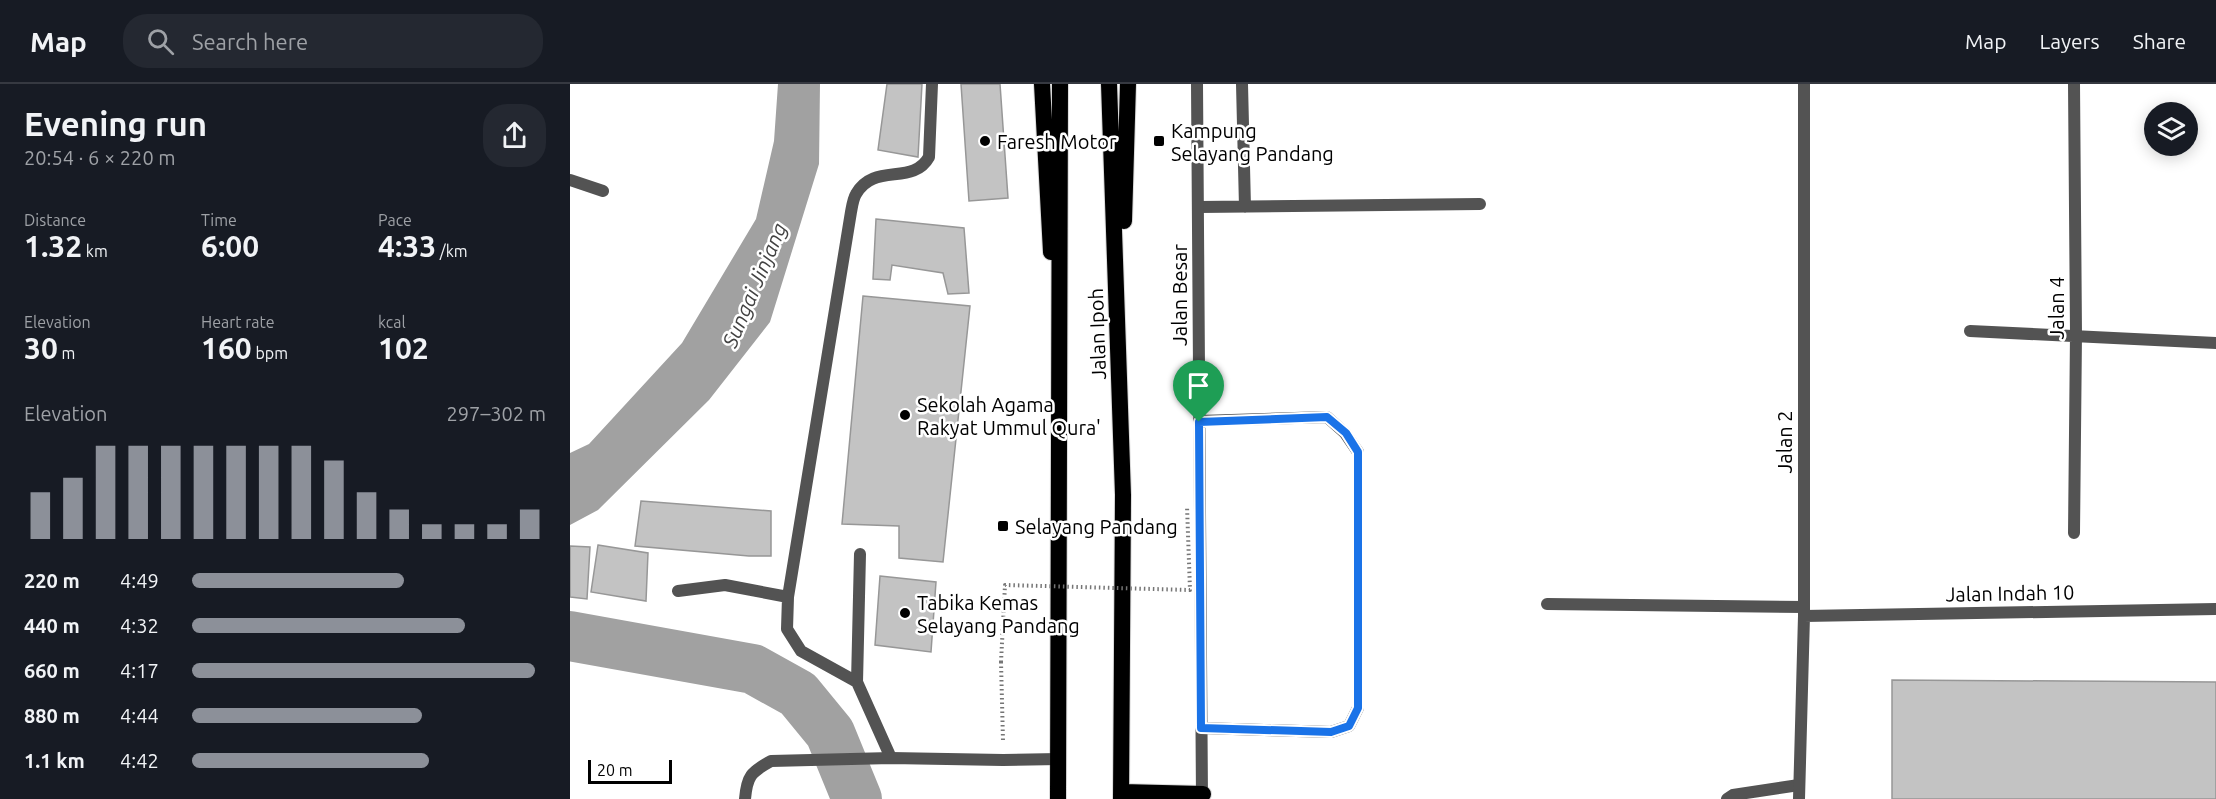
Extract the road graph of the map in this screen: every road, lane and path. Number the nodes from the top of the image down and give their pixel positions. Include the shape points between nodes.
1 (932, 84) edge
2 (1042, 84) edge
3 (1060, 84) edge
4 (1109, 84) edge
5 (1128, 84) edge
6 (1197, 84) edge
7 (1242, 84) edge
8 (1804, 84) edge
9 (2074, 84) edge
10 (570, 180) edge
11 (603, 191) dead end
12 (1480, 204) dead end
13 (1199, 207) junction
14 (1245, 207) junction
15 (1970, 331) dead end
16 (2076, 334) junction
17 (2216, 343) edge
18 (1118, 350) junction
19 (1199, 422) junction
20 (1060, 426) junction
21 (1187, 506) dead end
22 (2074, 533) dead end
23 (860, 554) dead end
24 (678, 591) dead end
25 (788, 597) junction
26 (1546, 604) dead end
27 (2216, 609) edge
28 (1804, 611) junction
29 (857, 682) junction
30 (1201, 728) junction
31 (891, 758) junction
32 (1059, 759) junction
33 (1003, 760) junction
34 (1799, 785) junction
35 (1121, 795) edge
36 (1203, 797) edge
37 (745, 799) edge
38 (1058, 799) edge
39 (1727, 799) edge
40 (1799, 799) edge

1 - 25 street via 929,157 924,166 915,171 872,177 856,193
2 - 20 highway
3 - 20 highway, Jalan Ipoh
4 - 18 highway, Jalan Ipoh
5 - 18 highway
6 - 13 street, Jalan Besar
7 - 14 street
8 - 28 street, Jalan 2
9 - 16 street, Jalan 4
10 - 11 street
12 - 14 street
13 - 14 street
13 - 19 street, Jalan Besar
15 - 16 street
16 - 17 street
16 - 22 street, Jalan 4
18 - 35 highway, Jalan Ipoh via 1123,495
19 - 30 street, Jalan Besar
19 - 30 street via 1327,417 1346,433 1358,452 1358,708 1349,726 1331,732
20 - 32 highway, Jalan Ipoh
21 - 33 path, bridge via 1190,590 1005,585 1001,662
23 - 29 street
24 - 25 street via 725,585
25 - 29 street via 787,629 801,651
26 - 28 street, Jalan Indah 10
27 - 28 street, Jalan Indah 10
28 - 34 street, Jalan 2
29 - 31 street
30 - 36 street, Jalan Besar
31 - 33 street
31 - 37 street via 771,761 754,771 746,786
32 - 33 street
32 - 38 highway, Jalan Ipoh
34 - 39 street
34 - 40 street, Jalan 2
35 - 36 highway

